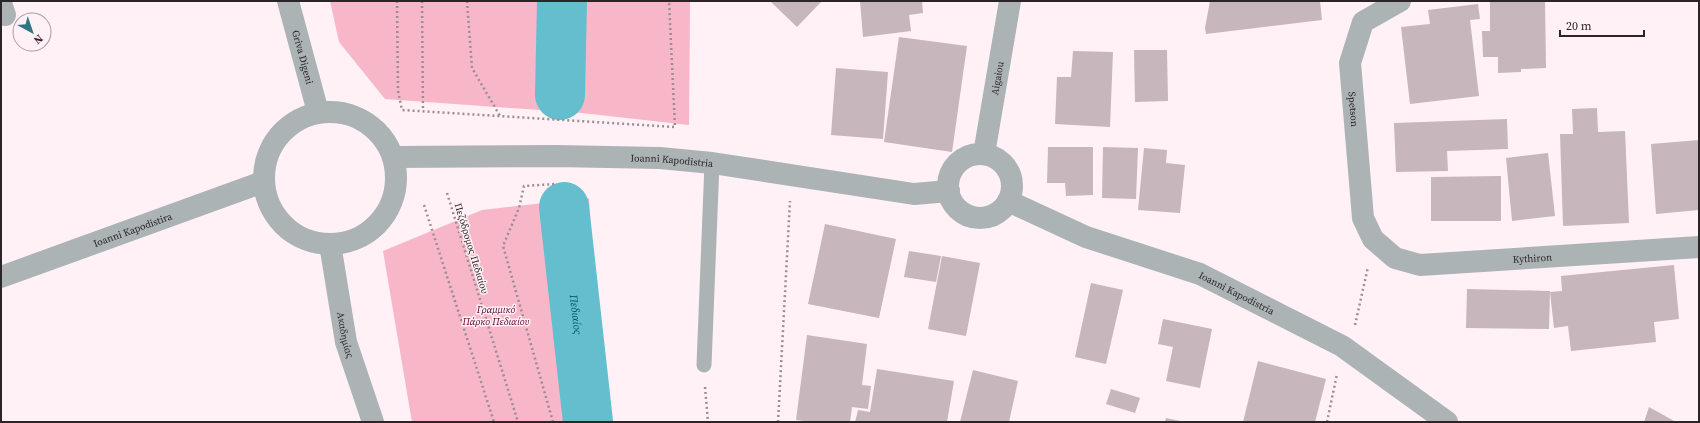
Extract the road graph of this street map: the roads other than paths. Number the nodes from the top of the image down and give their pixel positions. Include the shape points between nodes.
1 (288, 1) edge
2 (1010, 1) edge
3 (1400, 1) edge
4 (318, 112) junction
5 (984, 154) junction
6 (393, 157) junction
7 (712, 163) junction
8 (264, 182) junction
9 (949, 191) junction
10 (1008, 201) junction
11 (1373, 239) joint
12 (330, 244) junction
13 (1699, 247) edge
14 (1, 277) edge
15 (704, 365) road end
16 (373, 422) edge
17 (1447, 422) edge

1 - 4 street, Griva Digeni
2 - 5 street, Aigaiou
3 - 11 street, Spetson via 1364,22 1350,63 1363,218
4 - 6 street via 341,112 366,121 379,132
4 - 8 street via 288,126 275,141 266,161
5 - 9 street via 963,159 955,166 950,175
5 - 10 street via 1002,163 1008,171 1011,181
6 - 7 street, Ioanni Kapodistria via 556,156 653,158
6 - 12 street via 397,179 394,196 381,221 366,233 348,242
7 - 9 street, Ioanni Kapodistria via 914,194
7 - 15 lane
8 - 12 street via 270,207 278,220 295,234 312,242
8 - 14 street, Ioanni Kapodistira
9 - 10 street via 955,206 971,217 992,215
10 - 17 street, Ioanni Kapodistria via 1086,237 1200,274 1346,349
11 - 13 street, Kythiron via 1395,258 1420,266
12 - 16 street, Ακαδημίας via 346,342

